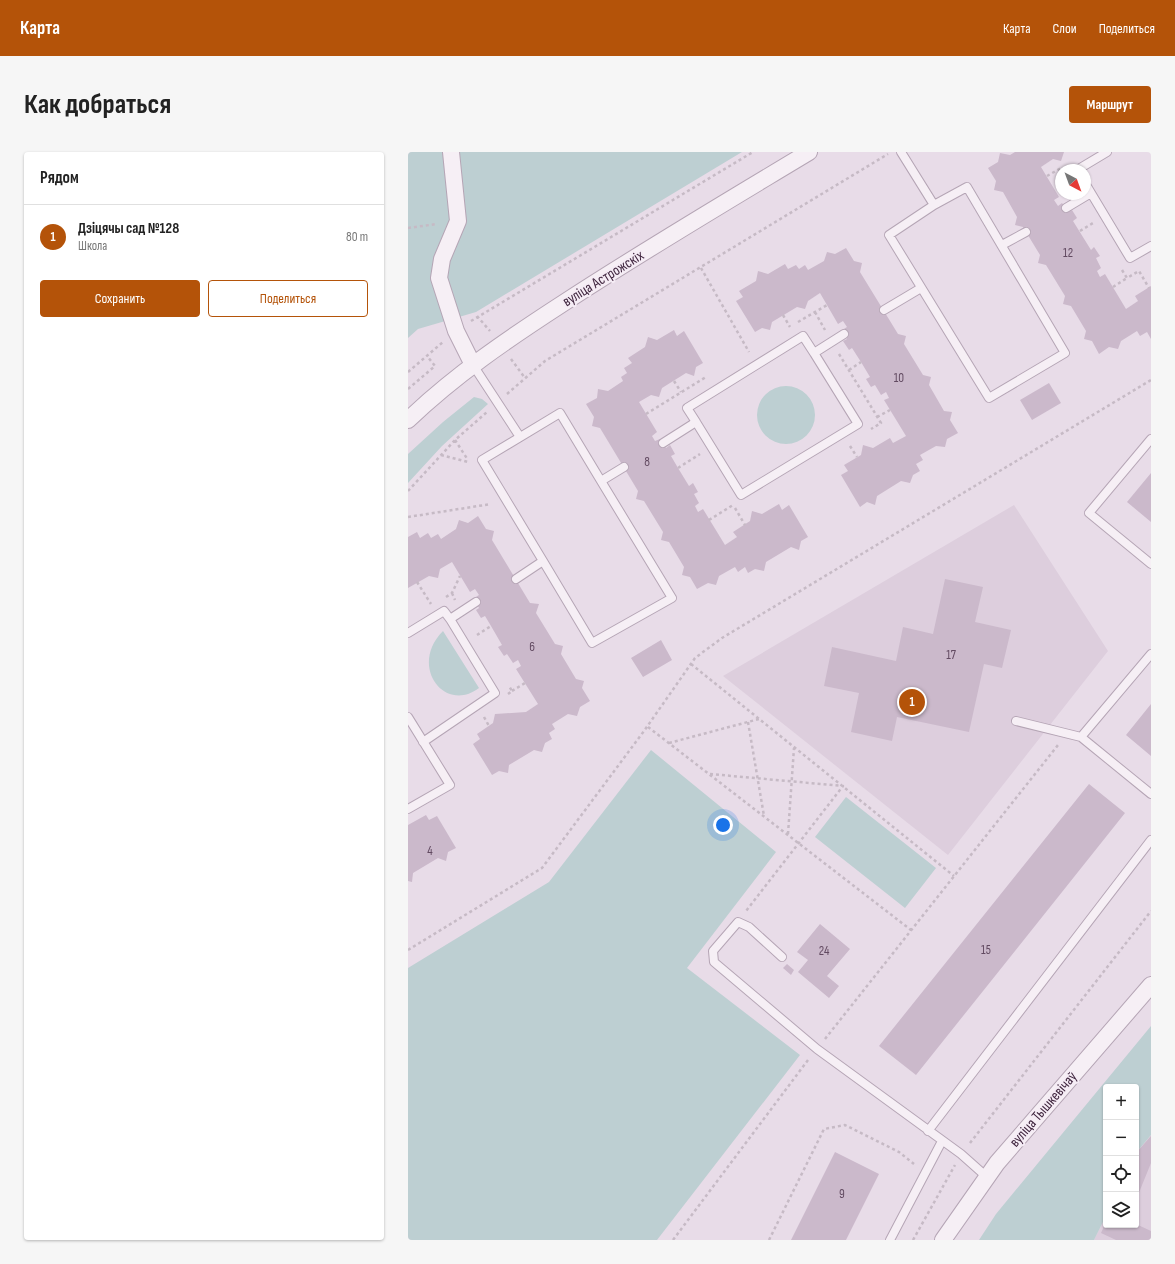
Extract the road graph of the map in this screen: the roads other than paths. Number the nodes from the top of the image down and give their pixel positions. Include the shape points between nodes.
1 (451, 152) edge
2 (809, 152) edge
3 (901, 152) edge
4 (1107, 152) edge
5 (1087, 164) edge
6 (1091, 193) edge
7 (1079, 200) edge
8 (934, 205) junction
9 (1066, 208) dead end
10 (1026, 232) dead end
11 (1002, 245) junction
12 (1151, 246) edge
13 (921, 288) junction
14 (884, 310) dead end
15 (844, 334) dead end
16 (814, 353) junction
17 (473, 365) junction
18 (408, 420) edge
19 (696, 422) junction
20 (520, 437) junction
21 (1151, 439) edge
22 (663, 443) dead end
23 (624, 466) dead end
24 (601, 481) junction
25 (543, 561) junction
26 (1151, 564) edge
27 (516, 579) dead end
28 (476, 602) dead end
29 (450, 619) junction
30 (408, 633) edge
31 (1151, 654) edge
32 (408, 717) edge
33 (1016, 721) dead end
34 (1081, 737) junction
35 (423, 742) junction
36 (1151, 794) edge
37 (408, 809) edge
38 (1151, 840) edge
39 (782, 957) dead end
40 (1151, 984) edge
41 (928, 1131) junction
42 (942, 1141) junction
43 (988, 1178) junction
44 (890, 1240) edge
45 (943, 1240) edge

1 - 17 street via 458,221 442,259 439,278 456,331
2 - 17 street, вуліца Астрожскіх via 607,274 500,344
3 - 8 lane
4 - 5 lane
6 - 12 lane via 1130,258
7 - 9 lane
8 - 11 lane via 966,188
8 - 13 lane via 889,235
10 - 11 lane
11 - 13 lane via 1065,353 989,398
13 - 14 lane
15 - 16 lane
16 - 19 lane via 803,336 687,408
16 - 19 lane via 858,424 741,495
17 - 18 street, вуліца Астрожскіх
17 - 20 lane
19 - 22 lane
20 - 24 lane via 560,413
20 - 25 lane via 482,460
21 - 26 lane via 1089,514
23 - 24 lane
24 - 25 lane via 672,598 592,643
25 - 27 lane
28 - 29 lane
29 - 30 lane via 444,611
29 - 35 lane via 495,693
31 - 34 lane
32 - 35 lane
33 - 34 lane
34 - 36 lane
35 - 37 lane via 450,785
38 - 41 lane
39 - 41 lane via 749,927 738,922 713,951 714,962 817,1049
40 - 43 street, вуліца Тышкевічаў via 997,1163
41 - 42 lane
42 - 43 lane
42 - 44 lane
43 - 45 street, вуліца Тышкевічаў

